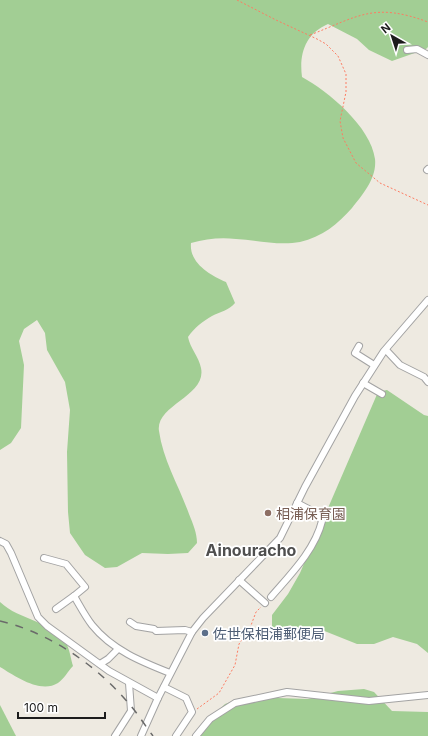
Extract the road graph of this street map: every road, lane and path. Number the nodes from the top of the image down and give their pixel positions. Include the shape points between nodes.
1 (237, 0) edge
2 (428, 22) edge
3 (310, 35) junction
4 (407, 50) dead end
5 (428, 55) edge
6 (428, 205) edge
7 (428, 300) edge
8 (359, 346) dead end
9 (386, 350) junction
10 (374, 365) junction
11 (428, 382) edge
12 (363, 383) junction
13 (382, 394) dead end
14 (297, 503) junction
15 (0, 540) edge
16 (44, 558) dead end
17 (239, 580) junction
18 (74, 596) junction
19 (271, 598) dead end
20 (265, 603) joint
21 (56, 609) dead end
22 (130, 622) dead end
23 (192, 632) junction
24 (118, 649) junction
25 (100, 664) junction
26 (170, 673) junction
27 (129, 683) junction
28 (164, 687) junction
29 (428, 695) edge
30 (158, 698) junction
31 (192, 712) junction
32 (114, 736) edge
33 (141, 736) edge
34 (176, 736) edge
35 (196, 736) edge

1 - 3 path
2 - 3 path via 387,11 374,12 359,15
3 - 6 path via 326,44 343,64 346,92 340,121 343,138 356,163 380,183
4 - 5 street via 417,49
7 - 9 street
8 - 10 street via 355,353
9 - 10 street
9 - 11 street via 400,365 424,377
10 - 12 street
12 - 13 street
12 - 14 street
14 - 17 street via 280,538
14 - 19 street via 320,516 320,530 297,567
15 - 25 street via 11,553 38,616 47,626
16 - 18 street via 66,564 85,587
17 - 20 street
17 - 23 street
18 - 21 street
18 - 24 street via 92,625
20 - 31 path via 256,612 250,628 239,644 235,666 219,693
22 - 23 street via 136,626 154,629 156,632
23 - 26 street
24 - 25 street
24 - 26 street
25 - 27 street
26 - 28 street
27 - 30 street
27 - 32 street via 131,711
28 - 30 street
28 - 31 street via 186,698
29 - 35 street via 369,701 287,692 235,703 210,719
30 - 33 street
31 - 34 street

